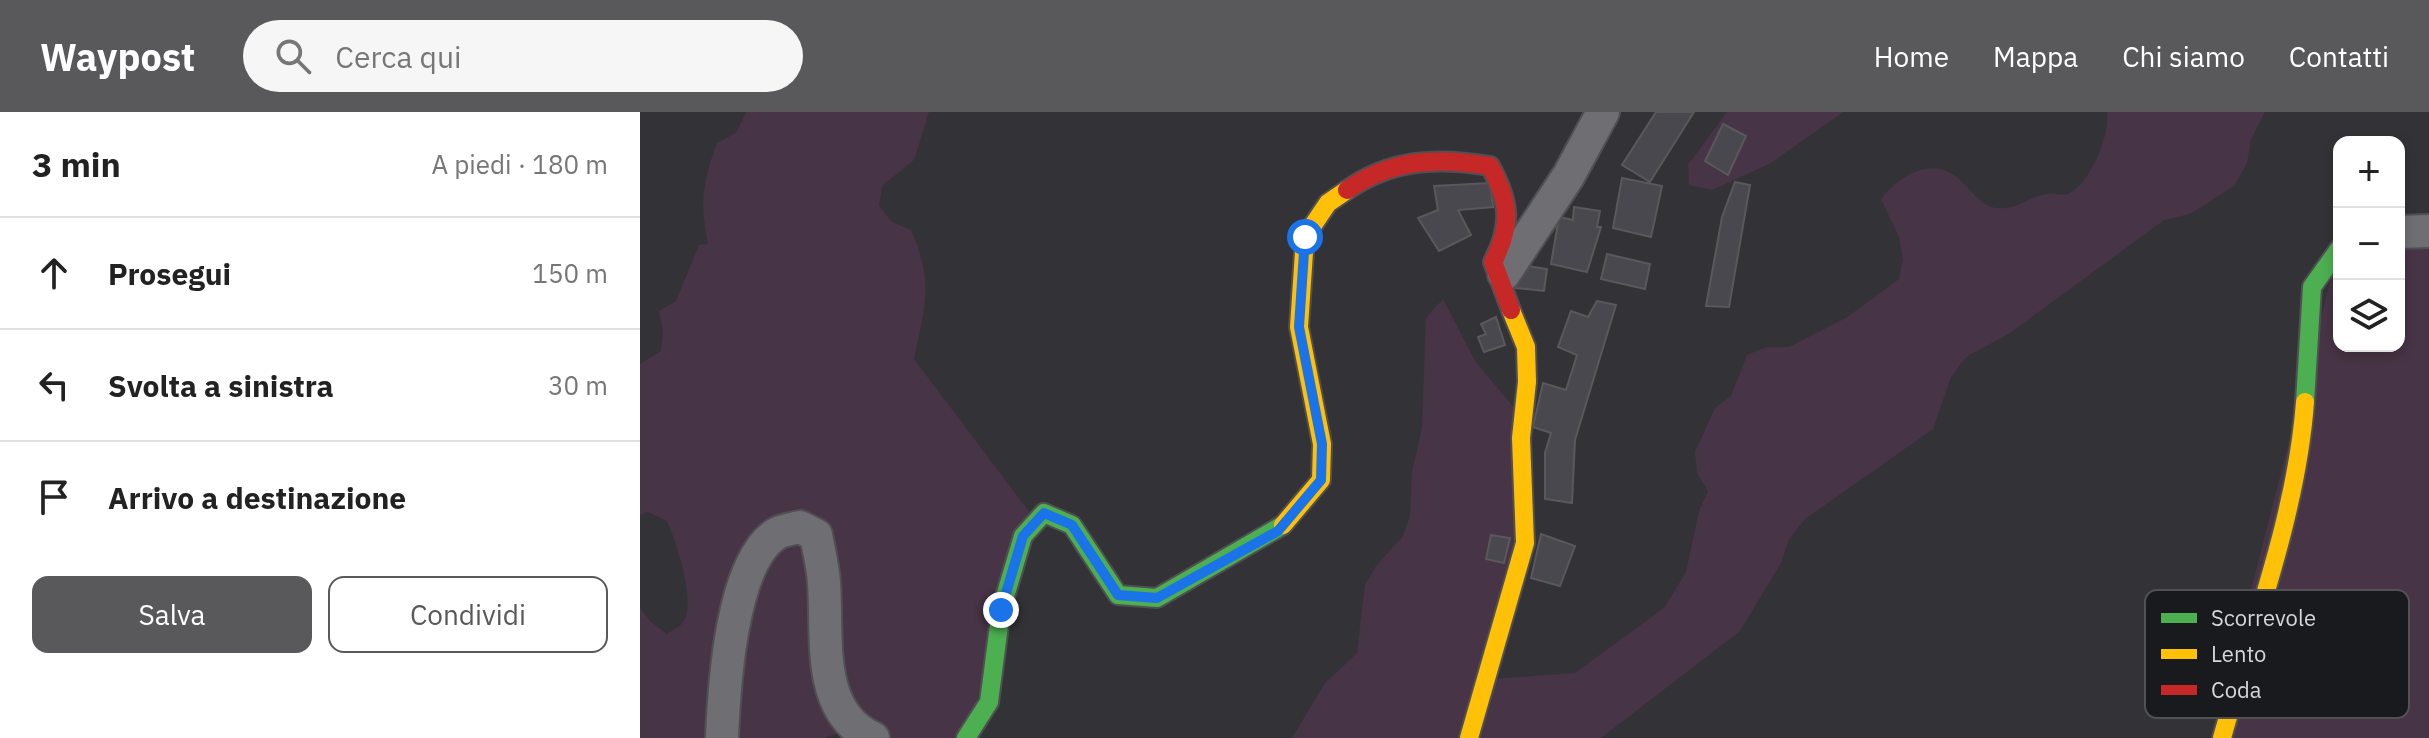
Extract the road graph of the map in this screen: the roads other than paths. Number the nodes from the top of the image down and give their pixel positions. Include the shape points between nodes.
1 (1603, 112) edge
2 (2429, 231) edge
3 (2405, 232) edge
4 (2333, 257) edge
5 (1498, 283) junction
6 (2264, 590) edge
7 (2228, 718) edge
8 (722, 738) edge
9 (873, 738) edge
10 (966, 738) edge
11 (1469, 738) edge
12 (2222, 738) edge

1 - 5 street
2 - 3 street
4 - 6 street via 2312,287 2303,426
5 - 10 street via 1493,262 1510,231 1506,193 1490,166 1453,160 1408,162 1366,177 1328,203 1305,237 1299,327 1322,444 1321,480 1278,531 1157,598 1118,595 1072,525 1044,513 1023,536 1001,610 989,702
5 - 11 street via 1526,347 1521,438 1525,543
7 - 12 street
8 - 9 street via 726,662 752,560 777,533 800,527 816,535 824,583 824,653 835,694 854,729

